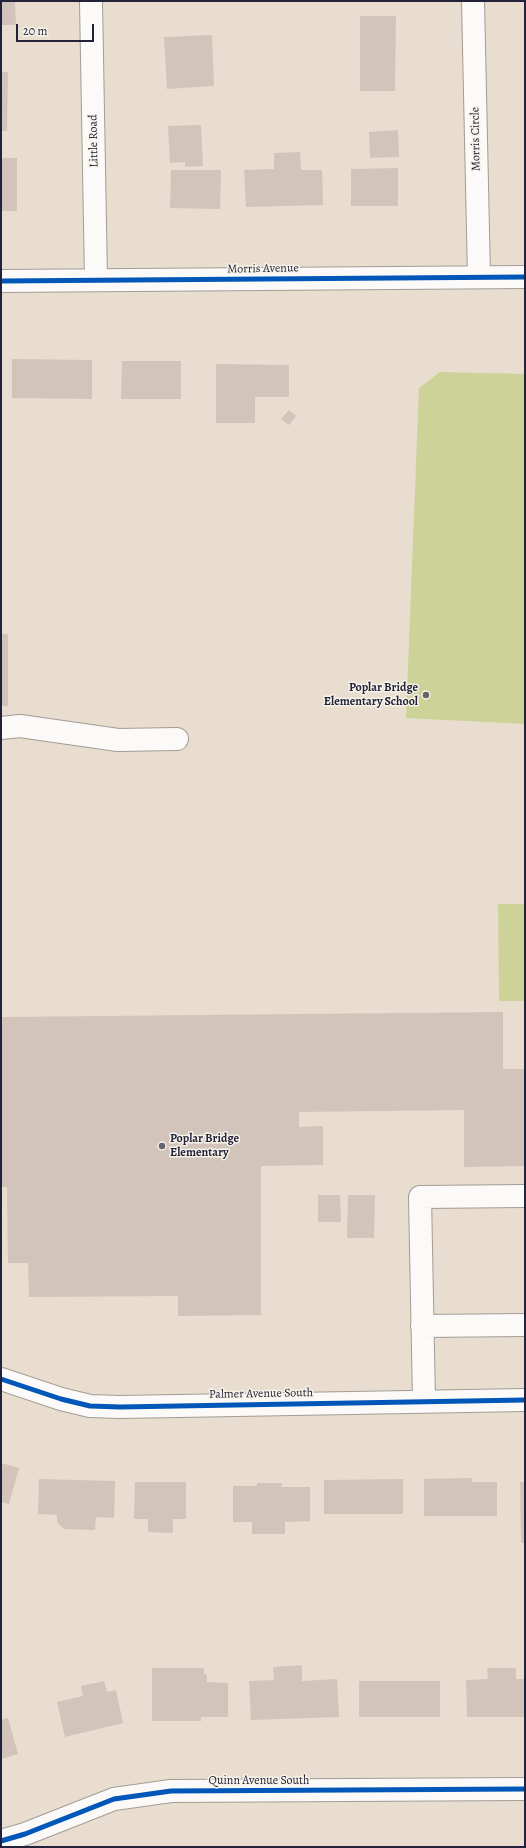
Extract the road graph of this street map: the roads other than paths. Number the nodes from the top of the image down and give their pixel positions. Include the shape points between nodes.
1 (91, 1) edge
2 (473, 1) edge
3 (525, 276) edge
4 (479, 277) junction
5 (96, 280) junction
6 (1, 281) edge
7 (1, 728) edge
8 (177, 739) dead end
9 (525, 1196) edge
10 (525, 1325) edge
11 (422, 1326) junction
12 (1, 1379) edge
13 (525, 1400) edge
14 (424, 1401) junction
15 (525, 1789) edge
16 (1, 1841) edge

1 - 5 street, Little Road
2 - 4 street, Morris Circle
3 - 4 street, Morris Avenue
4 - 5 street, Morris Avenue
5 - 6 street, Morris Avenue
7 - 8 street via 20,726 118,740
9 - 11 street via 420,1197
10 - 11 street
11 - 14 street
12 - 14 street, Palmer Avenue South via 90,1406
13 - 14 street, Palmer Avenue South
15 - 16 street, Quinn Avenue South via 171,1791 114,1799

